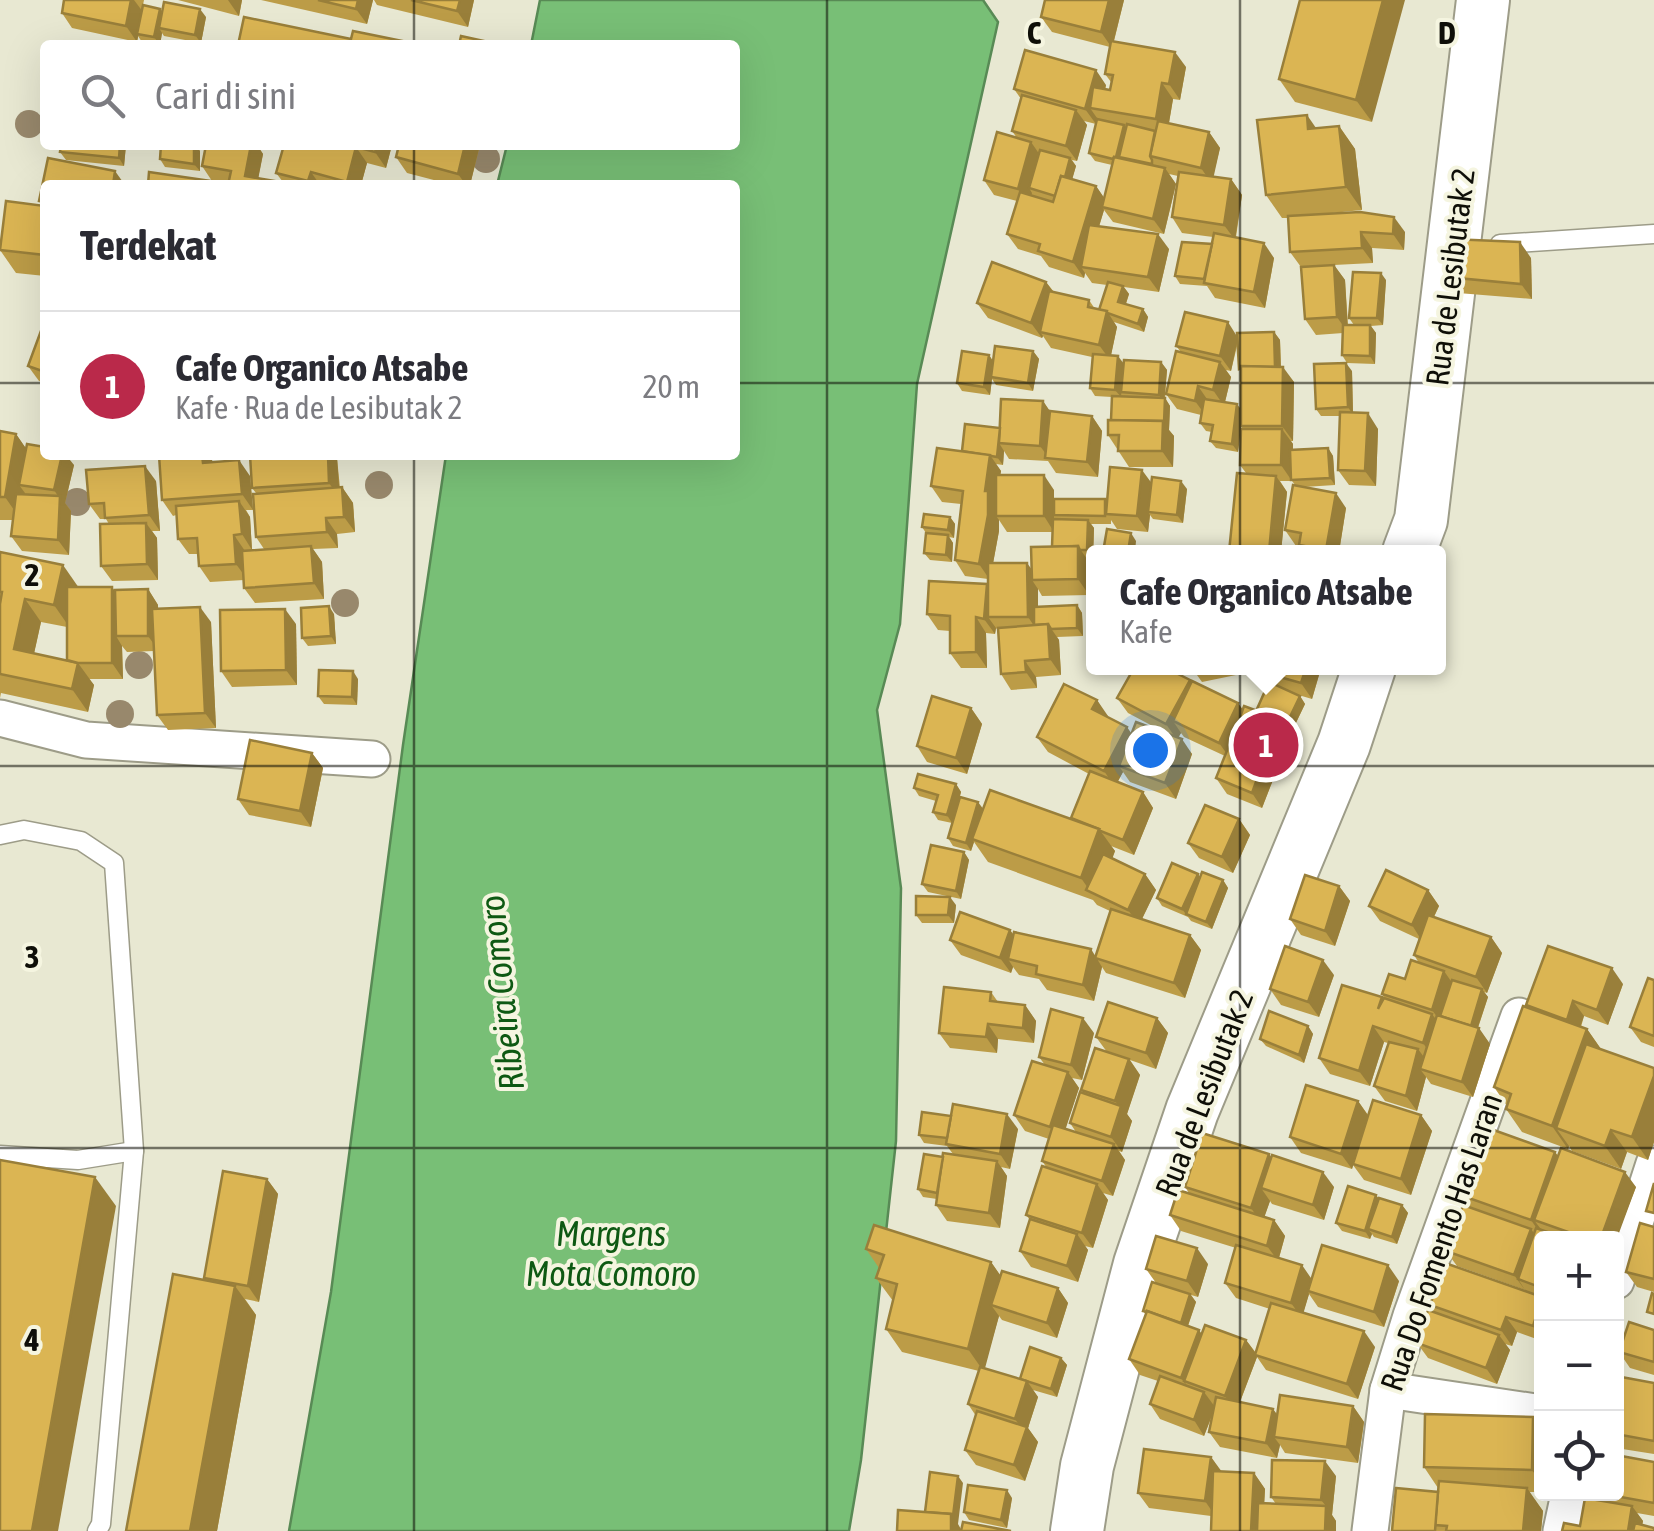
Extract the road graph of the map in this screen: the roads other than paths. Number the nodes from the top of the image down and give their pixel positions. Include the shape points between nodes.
1 (1482, 0) edge
2 (1654, 234) edge
3 (1454, 248) junction
4 (1411, 545) edge
5 (1367, 675) edge
6 (0, 718) edge
7 (372, 759) dead end
8 (0, 835) edge
9 (1518, 1016) edge
10 (134, 1151) junction
11 (0, 1155) edge
12 (1654, 1164) edge
13 (1624, 1257) edge
14 (1388, 1390) junction
15 (1534, 1412) edge
16 (1567, 1501) edge
17 (100, 1529) edge
18 (1077, 1531) edge
19 (1370, 1531) edge
20 (1561, 1531) edge

1 - 3 main road, Rua de Lesibutak 2
2 - 3 lane
3 - 4 main road, Rua de Lesibutak 2
5 - 18 main road, Rua de Lesibutak 2 via 1192,1111 1140,1264
6 - 7 street via 86,740
8 - 10 lane via 24,830 80,841 114,863
9 - 14 street, Rua Do Fomento Has Laran
10 - 11 lane via 78,1160
10 - 17 lane
12 - 13 street
14 - 15 street
14 - 19 street, Rua Do Fomento Has Laran
16 - 20 street

